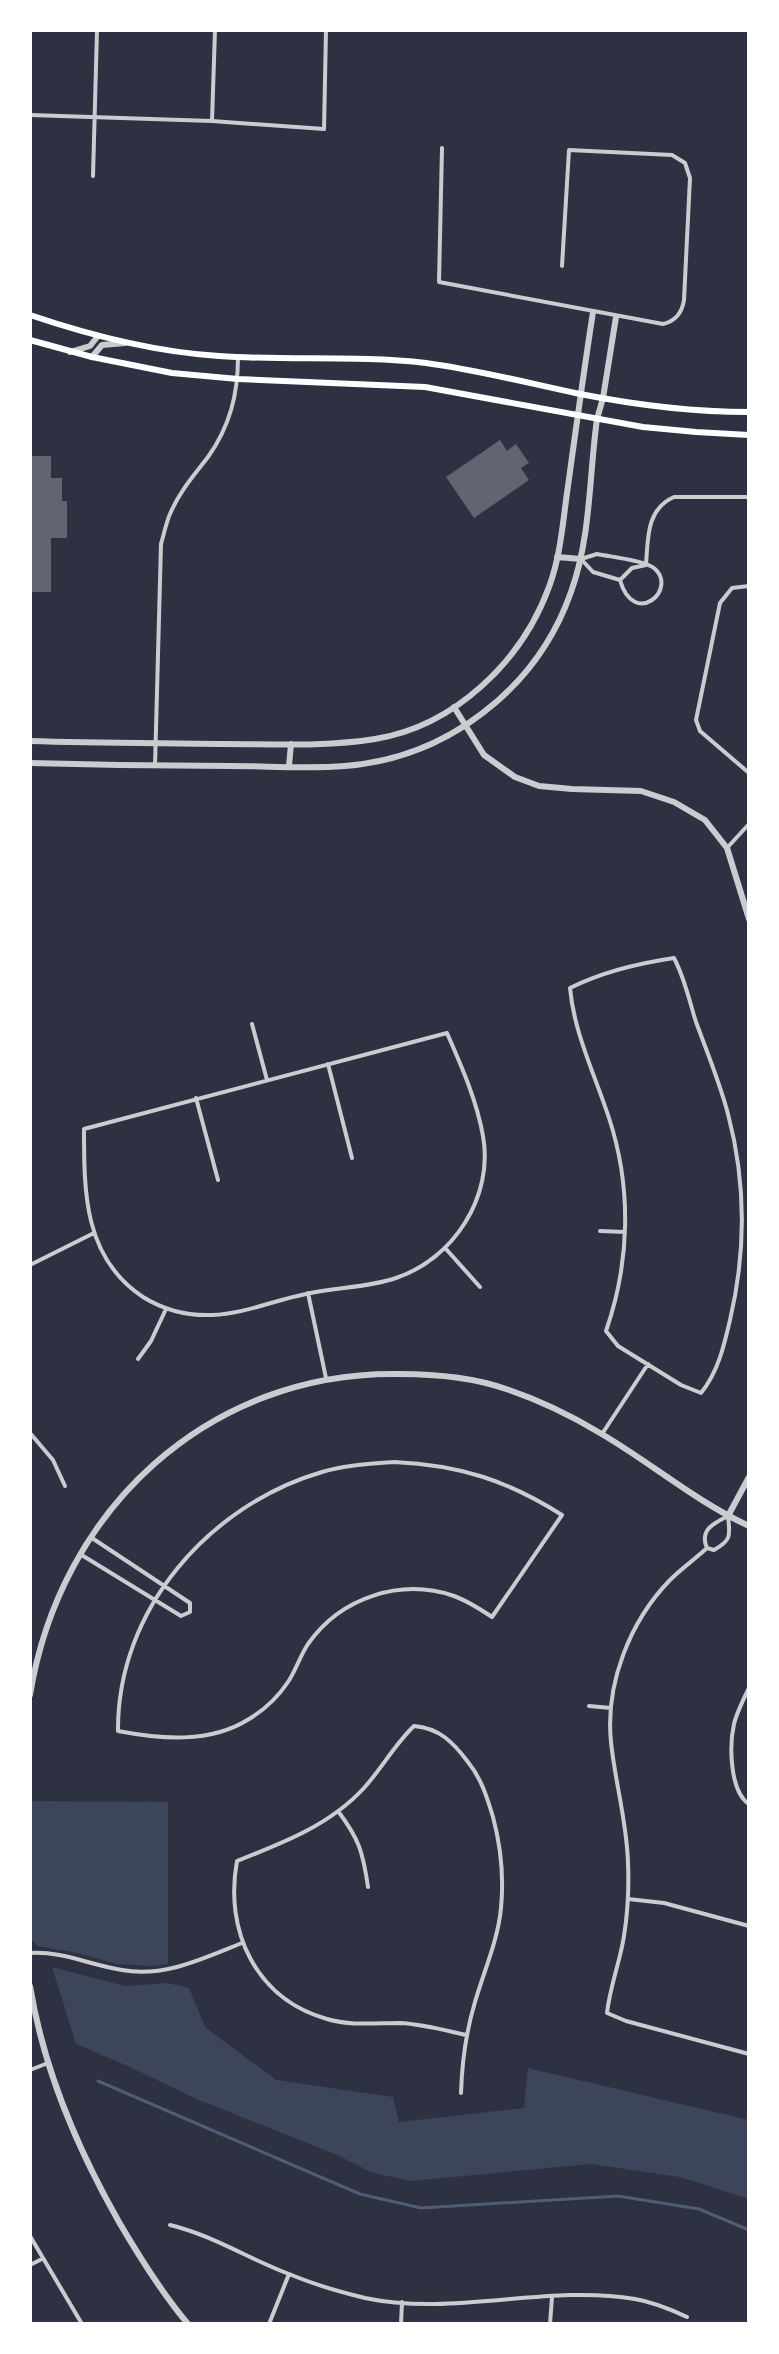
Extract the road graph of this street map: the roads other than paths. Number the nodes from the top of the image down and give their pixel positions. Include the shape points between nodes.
1 (97, 30) edge
2 (215, 30) edge
3 (326, 30) edge
4 (30, 115) edge
5 (95, 118) junction
6 (212, 121) junction
7 (442, 148) dead end
8 (93, 176) dead end
9 (562, 266) dead end
10 (593, 312) junction
11 (30, 315) edge
12 (616, 317) junction
13 (98, 336) junction
14 (30, 340) edge
15 (125, 343) junction
16 (70, 352) junction
17 (92, 357) junction
18 (238, 357) junction
19 (238, 379) junction
20 (581, 394) junction
21 (603, 398) junction
22 (749, 412) edge
23 (577, 416) junction
24 (597, 419) junction
25 (749, 435) edge
26 (749, 497) edge
27 (557, 557) junction
28 (581, 559) junction
29 (646, 565) junction
30 (620, 580) junction
31 (749, 586) edge
32 (454, 707) junction
33 (464, 726) junction
34 (30, 741) edge
35 (157, 743) junction
36 (291, 744) junction
37 (30, 763) edge
38 (155, 766) junction
39 (289, 766) junction
40 (749, 773) edge
41 (749, 824) edge
42 (727, 848) junction
43 (749, 919) edge
44 (252, 1024) dead end
45 (328, 1064) junction
46 (267, 1080) junction
47 (196, 1098) junction
48 (352, 1158) dead end
49 (218, 1180) dead end
50 (600, 1231) dead end
51 (625, 1232) junction
52 (94, 1233) junction
53 (446, 1249) junction
54 (30, 1265) edge
55 (480, 1287) dead end
56 (308, 1293) junction
57 (166, 1309) junction
58 (138, 1359) dead end
59 (648, 1364) junction
60 (326, 1378) junction
61 (30, 1433) edge
62 (602, 1434) junction
63 (749, 1477) edge
64 (65, 1486) dead end
65 (728, 1516) junction
66 (749, 1526) edge
67 (90, 1537) junction
68 (707, 1548) junction
69 (80, 1554) junction
70 (164, 1585) junction
71 (154, 1601) junction
72 (33, 1659) edge
73 (749, 1688) edge
74 (30, 1695) edge
75 (589, 1706) dead end
76 (611, 1708) junction
77 (749, 1804) edge
78 (338, 1811) junction
79 (368, 1887) dead end
80 (628, 1899) junction
81 (749, 1926) edge
82 (242, 1943) junction
83 (30, 1953) edge
84 (30, 1986) edge
85 (466, 2035) junction
86 (749, 2054) edge
87 (48, 2063) junction
88 (30, 2070) edge
89 (461, 2093) dead end
90 (170, 2225) dead end
91 (30, 2236) edge
92 (42, 2259) junction
93 (30, 2265) edge
94 (289, 2274) junction
95 (552, 2297) junction
96 (402, 2302) junction
97 (687, 2317) dead end
98 (82, 2324) edge
99 (188, 2324) edge
100 (269, 2324) edge
101 (401, 2324) edge
102 (550, 2324) edge

1 - 5 street
2 - 6 street
3 - 6 street via 324,129
4 - 5 street
5 - 6 street
5 - 8 street
7 - 10 street via 439,282
9 - 12 street via 569,150 681,160 690,178 682,311 663,324
10 - 12 street
10 - 20 street
11 - 13 main road
12 - 21 street
13 - 15 main road
13 - 16 street via 90,346
14 - 16 main road
15 - 17 street via 102,345
15 - 18 main road
16 - 17 main road
17 - 19 main road
18 - 19 street
18 - 20 main road via 421,363
19 - 23 main road via 425,387
19 - 35 street via 226,427 186,485 161,544
20 - 21 main road
20 - 23 street
21 - 22 main road
21 - 24 street
23 - 24 main road
23 - 27 street
24 - 25 main road
24 - 28 street
26 - 29 street via 666,500 649,527
27 - 28 street
27 - 32 street via 527,634 492,677
28 - 29 street via 597,554
28 - 30 street via 593,572
28 - 33 street via 558,622 533,665 507,694
29 - 30 street via 632,568
29 - 30 street via 660,577 661,587 649,603 629,599
31 - 40 street via 732,588 720,603 696,720 700,731
32 - 33 street
32 - 36 street via 377,739
33 - 39 street via 381,761
33 - 42 street via 484,755 515,777 539,786 641,791 674,802 705,820
34 - 35 street
35 - 36 street
35 - 38 street
36 - 39 street
37 - 38 street
38 - 39 street
41 - 42 street
42 - 43 street
44 - 46 street
45 - 46 street
45 - 48 street
45 - 53 street via 447,1033 484,1137 484,1161 479,1193
46 - 47 street
47 - 49 street
47 - 52 street via 84,1129
50 - 51 street
51 - 59 street via 619,1290 606,1331 618,1346
51 - 59 street via 620,1156 570,988 674,958 728,1112 741,1190 742,1237 738,1285 713,1377 701,1393
52 - 54 street
52 - 57 street via 105,1258 131,1289
53 - 55 street
53 - 56 street via 399,1277
56 - 57 street via 231,1313
56 - 60 street
57 - 58 street
59 - 62 street
60 - 62 street via 437,1374 502,1388
60 - 67 street via 264,1397 212,1421 160,1457
61 - 64 street via 53,1460
62 - 65 street
63 - 65 street
65 - 66 street
65 - 68 street via 706,1532
65 - 68 street via 725,1544
67 - 69 street
67 - 70 street
68 - 76 street via 669,1581 633,1631
69 - 71 street
69 - 72 street
70 - 71 street
70 - 71 street via 190,1603 190,1612 181,1616
70 - 71 street via 226,1519 257,1499 324,1471 357,1465 394,1462 469,1471 506,1483 562,1515 492,1617 470,1603 409,1588 353,1604 308,1644 270,1704 216,1734 188,1738 118,1731 127,1662
72 - 74 street
73 - 77 street via 733,1727 733,1771 738,1793
75 - 76 street
76 - 80 street
78 - 79 street via 355,1834
78 - 82 street via 285,1842 237,1861 234,1896
78 - 85 street via 414,1726 431,1727 470,1764 486,1793 499,1838 503,1880 494,1945
80 - 81 street
80 - 86 street via 607,2013
82 - 83 street via 191,1963 142,1972 55,1953
82 - 85 street via 257,1972 290,2003 308,2012 329,2020 402,2023
84 - 87 street
85 - 89 street
87 - 88 street
87 - 99 street via 64,2112 101,2190 160,2290
90 - 94 street
91 - 92 street
92 - 93 street
92 - 98 street
94 - 96 street via 366,2298
94 - 100 street
95 - 96 street
95 - 97 street via 634,2299
95 - 102 street
96 - 101 street

